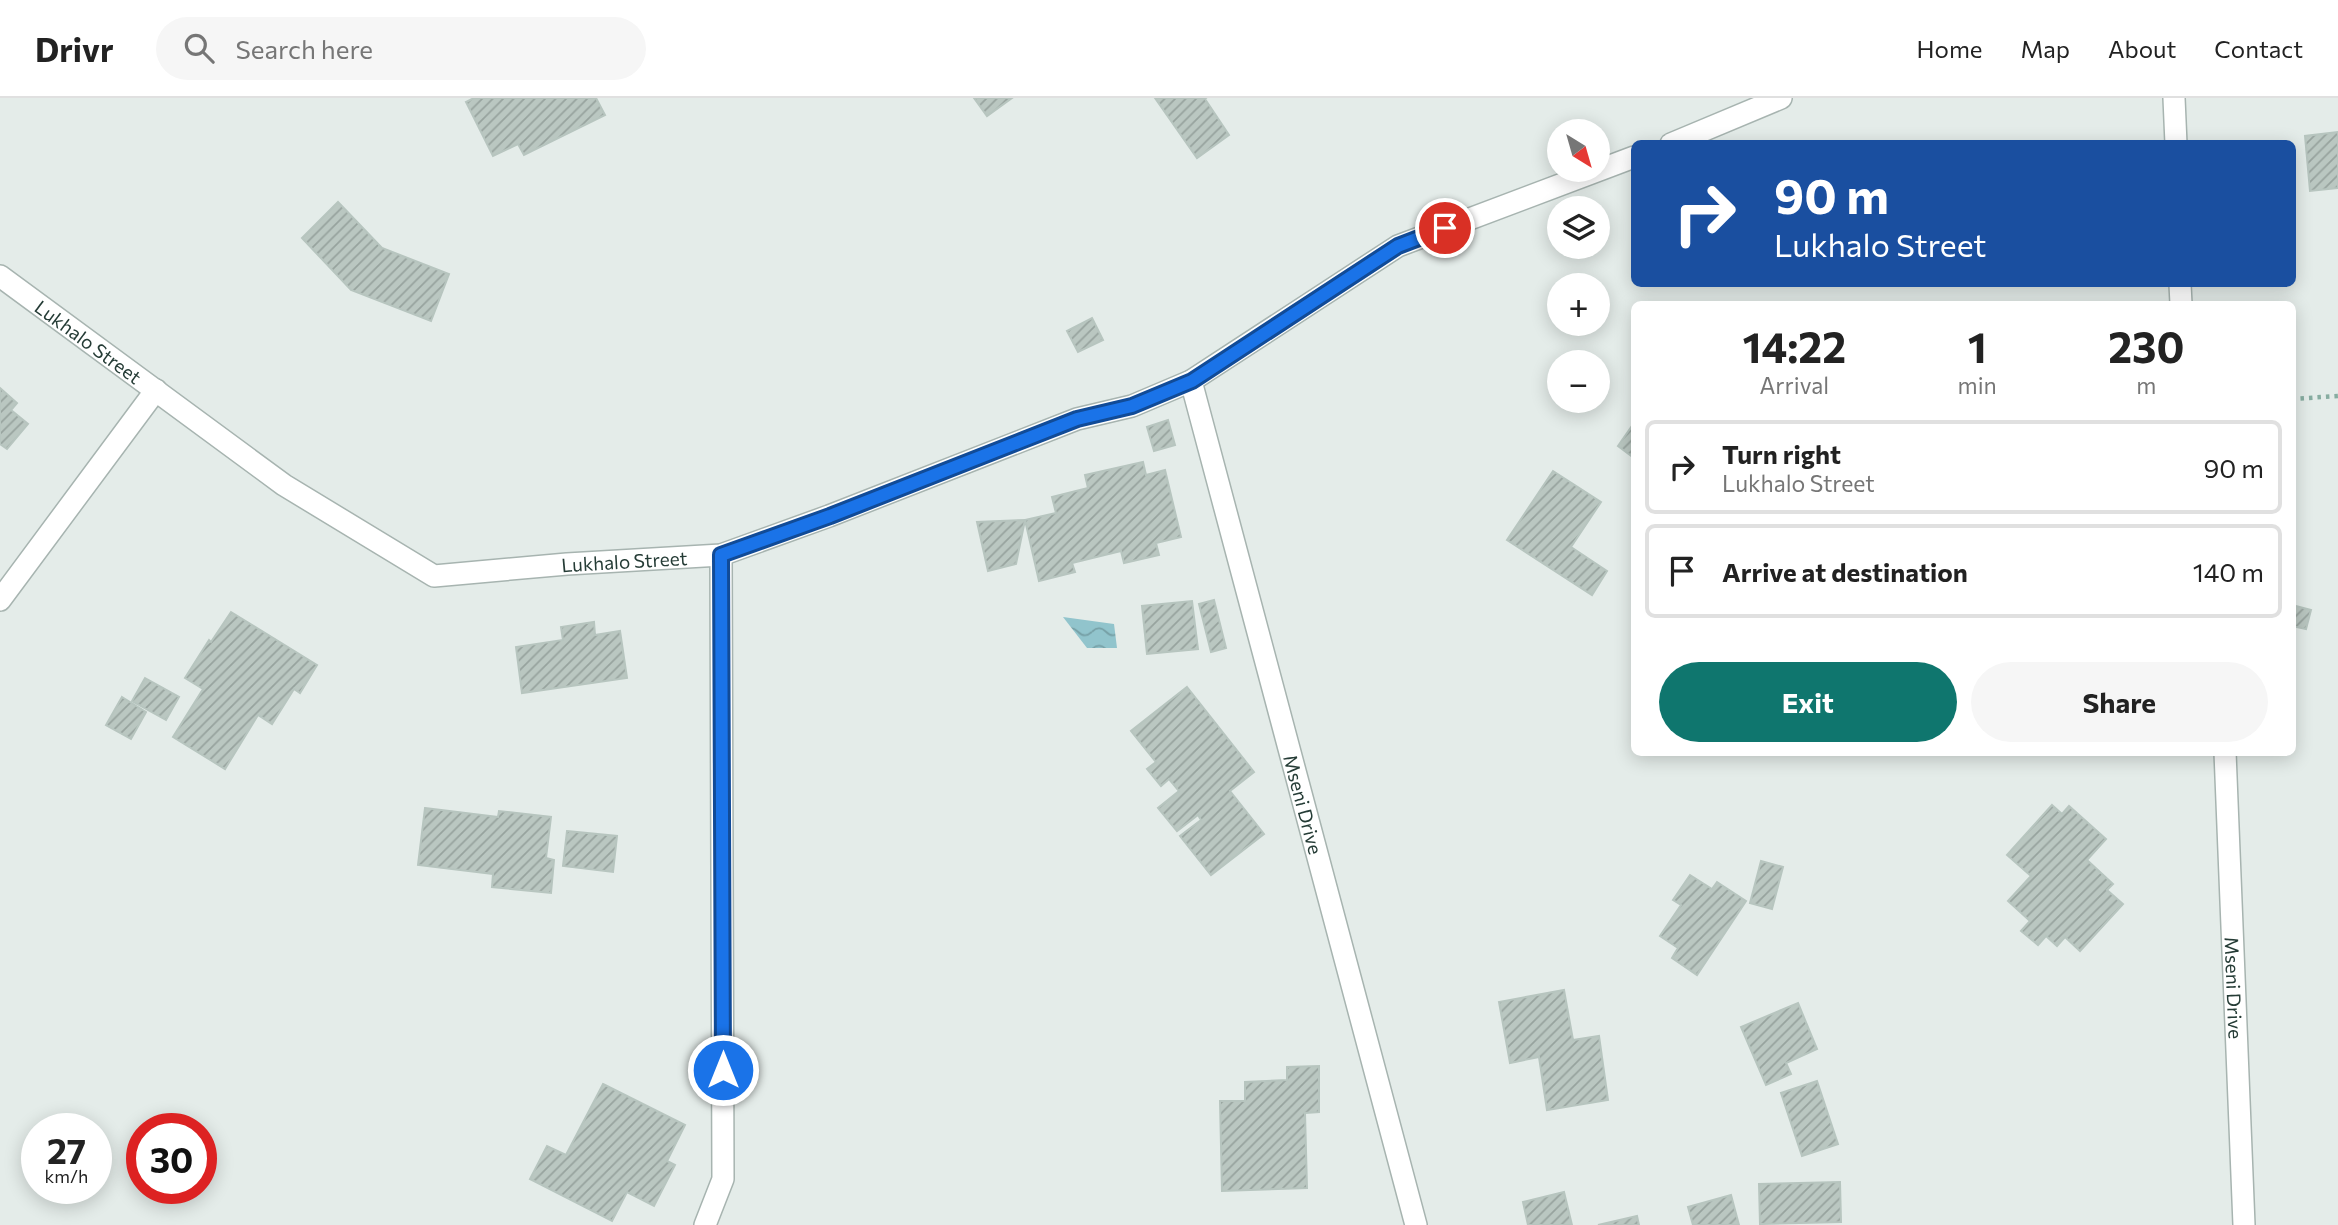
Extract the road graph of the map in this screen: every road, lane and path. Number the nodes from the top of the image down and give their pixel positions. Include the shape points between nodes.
1 (1781, 98) edge
2 (2174, 98) edge
3 (1681, 140) edge
4 (2176, 140) edge
5 (1631, 158) edge
6 (0, 276) edge
7 (1192, 381) junction
8 (156, 390) junction
9 (2338, 396) edge
10 (2296, 399) edge
11 (721, 555) junction
12 (0, 600) edge
13 (2225, 756) edge
14 (705, 1225) edge
15 (1416, 1225) edge
16 (2244, 1225) edge

1 - 3 street
2 - 4 street
5 - 7 street, Lukhalo Street via 1398,246
6 - 8 street, Lukhalo Street
7 - 11 street, Lukhalo Street via 1132,406 1077,419
7 - 15 street, Mseni Drive
8 - 11 street, Lukhalo Street via 284,485 434,576
8 - 12 street
9 - 10 path
11 - 14 street via 723,1179
13 - 16 street, Mseni Drive

